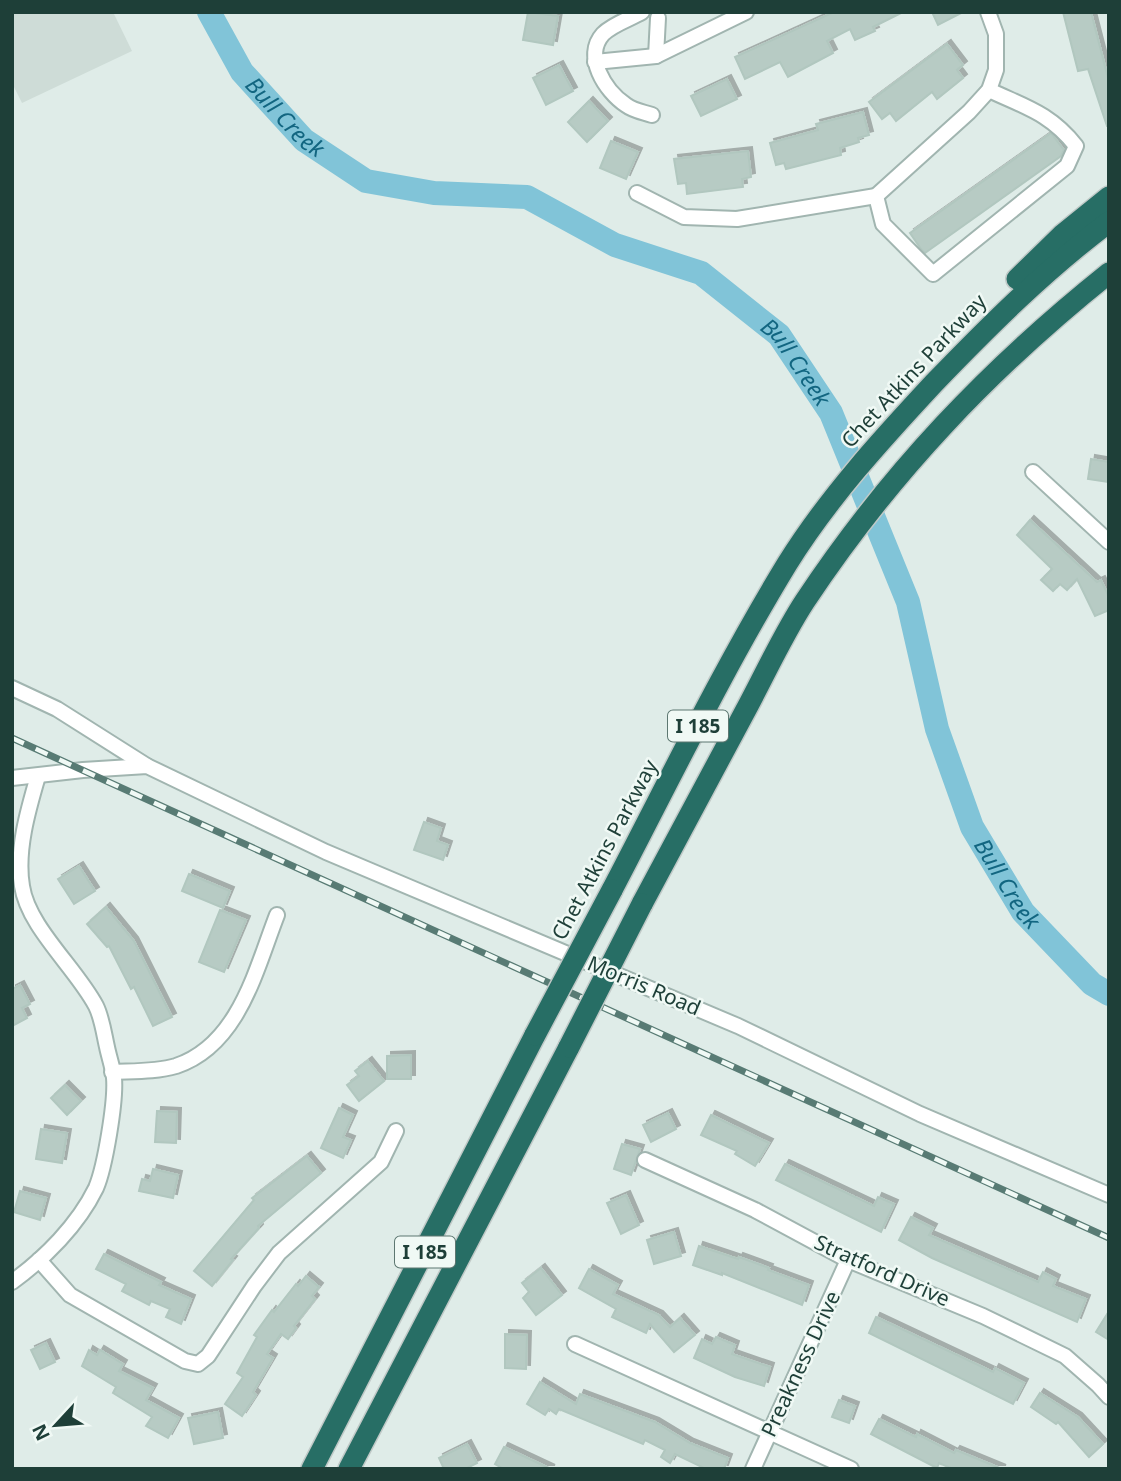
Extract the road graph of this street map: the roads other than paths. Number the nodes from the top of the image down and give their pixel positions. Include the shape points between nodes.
1 (642, 12) edge
2 (746, 12) edge
3 (988, 12) edge
4 (661, 14) edge
5 (656, 56) junction
6 (595, 62) junction
7 (989, 90) junction
8 (652, 115) dead end
9 (637, 193) dead end
10 (876, 196) junction
11 (1109, 197) edge
12 (1109, 222) edge
13 (1109, 273) edge
14 (919, 391) junction
15 (1033, 472) dead end
16 (1109, 542) edge
17 (12, 688) edge
18 (147, 766) junction
19 (38, 776) junction
20 (12, 778) edge
21 (277, 915) dead end
22 (112, 1072) junction
23 (396, 1131) dead end
24 (645, 1160) dead end
25 (1109, 1195) edge
26 (39, 1260) junction
27 (848, 1260) junction
28 (12, 1282) edge
29 (575, 1344) dead end
30 (1109, 1397) edge
31 (770, 1431) junction
32 (312, 1469) edge
33 (349, 1469) edge
34 (753, 1469) edge
35 (851, 1469) edge

1 - 6 street via 601,36
2 - 5 street
3 - 7 street via 996,34 996,70
4 - 5 street
5 - 6 street
6 - 8 street via 624,104
7 - 10 street
7 - 10 street via 1060,127 1076,146 1067,166 933,274 883,224
9 - 10 street via 684,217 737,219
11 - 14 highway via 977,317
12 - 14 highway, Chet Atkins Parkway via 1045,272
13 - 33 highway, I 185, bridge via 1048,322 934,435 860,523 803,604
14 - 32 highway, Chet Atkins Parkway / I 185, bridge via 902,401 788,563 722,679
15 - 16 street
17 - 18 street via 57,709
18 - 19 street, Morris Road
18 - 25 street, Morris Road via 326,852 738,1026 920,1114
19 - 20 street, Morris Road
19 - 22 street via 20,862 22,887 30,913 98,1009
21 - 22 street via 243,1001 223,1035 177,1066
22 - 26 street via 108,1139 96,1186 81,1213
23 - 26 street via 382,1163 279,1253 198,1364 70,1294
24 - 27 street, Stratford Drive via 755,1210
26 - 28 street
27 - 30 street, Stratford Drive via 1065,1356
27 - 31 street, Preakness Drive
29 - 31 street
31 - 34 street, Preakness Drive
31 - 35 street

